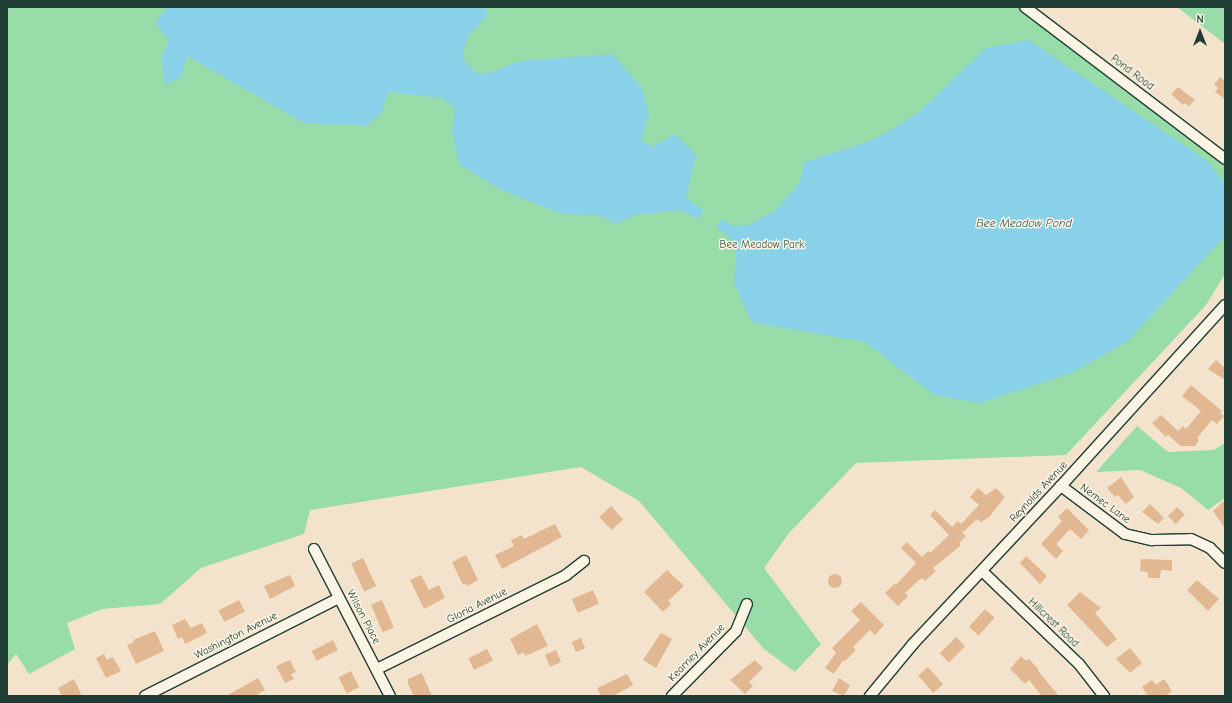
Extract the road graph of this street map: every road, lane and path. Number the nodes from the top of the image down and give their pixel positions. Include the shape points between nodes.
1 (1025, 7) edge
2 (1225, 159) edge
3 (1225, 304) edge
4 (1061, 486) junction
5 (314, 549) dead end
6 (584, 561) dead end
7 (1225, 563) edge
8 (982, 571) junction
9 (338, 598) junction
10 (747, 604) dead end
11 (377, 669) junction
12 (145, 696) edge
13 (390, 696) edge
14 (672, 696) edge
15 (870, 696) edge
16 (1104, 696) edge

1 - 2 street, Pond Road
3 - 4 street, Reynolds Avenue
4 - 7 street, Nemec Lane via 1132,536 1152,540 1191,540 1210,548
4 - 8 street, Reynolds Avenue
5 - 9 street, Wilson Place
6 - 11 street, Gloria Avenue via 566,575
8 - 15 street, Reynolds Avenue via 893,667
8 - 16 street, Hillcrest Road via 1079,664
9 - 11 street, Wilson Place
9 - 12 street, Washington Avenue
10 - 14 street, Kearney Avenue via 736,631
11 - 13 street, Wilson Place

